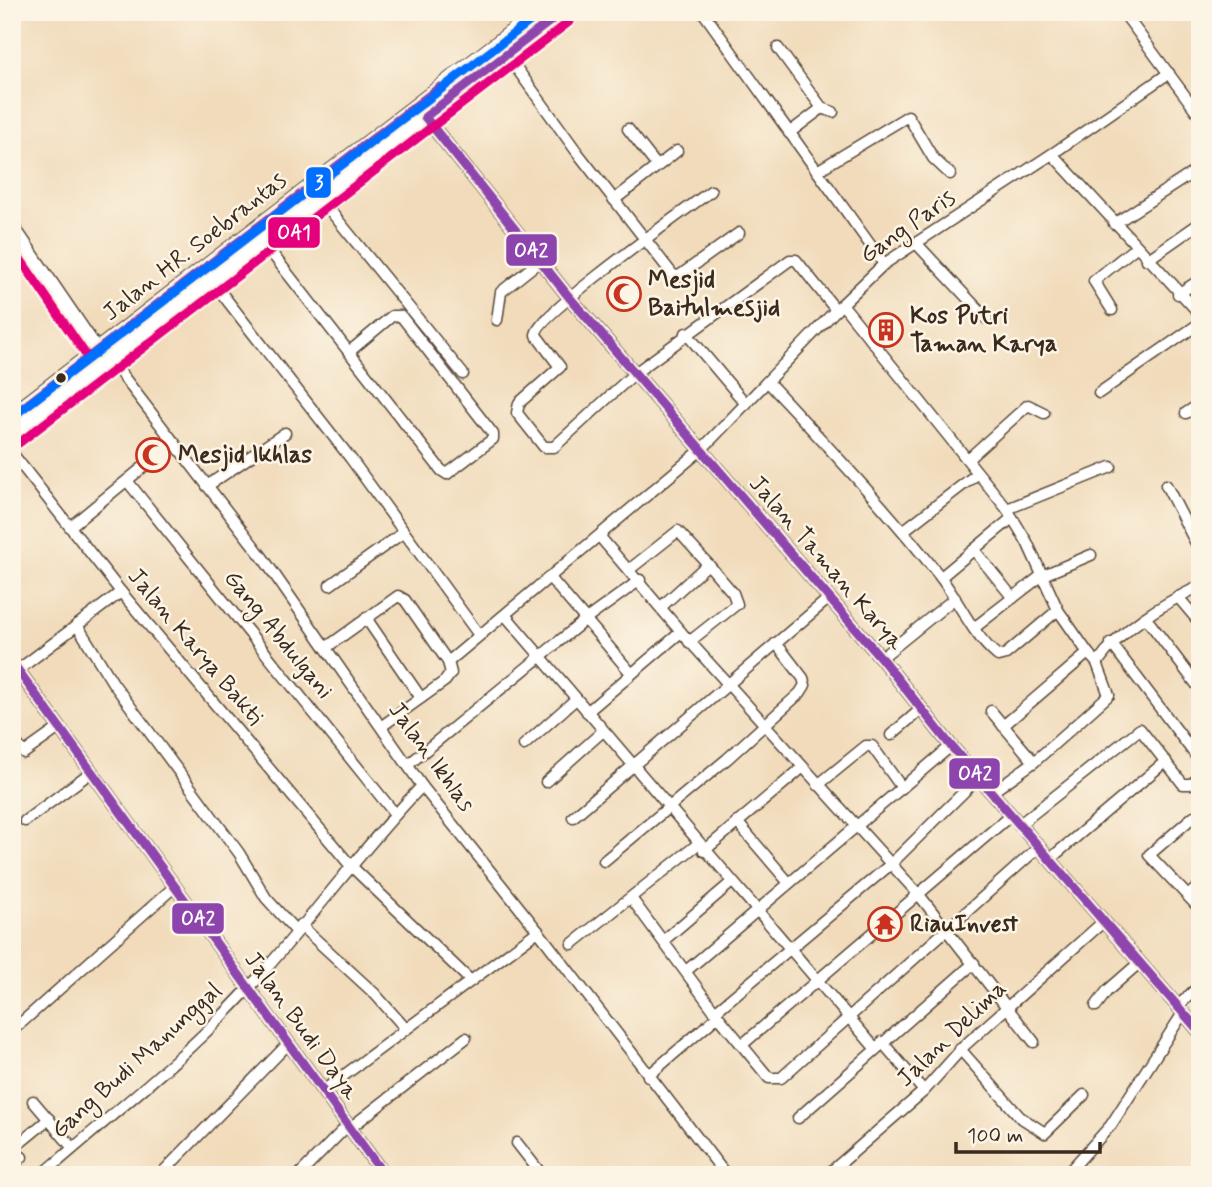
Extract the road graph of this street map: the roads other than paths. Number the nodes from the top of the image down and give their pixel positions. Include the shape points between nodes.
1 (539, 12) edge
2 (562, 12) edge
3 (703, 12) edge
4 (1123, 12) edge
5 (778, 48) dead end
6 (507, 55) junction
7 (1169, 73) junction
8 (1198, 111) edge
9 (425, 117) junction
10 (628, 129) dead end
11 (789, 133) junction
12 (677, 151) dead end
13 (1052, 154) junction
14 (657, 166) junction
15 (1200, 168) edge
16 (817, 171) junction
17 (950, 174) dead end
18 (711, 191) dead end
19 (320, 198) junction
20 (614, 200) junction
21 (1200, 223) edge
22 (1114, 224) junction
23 (12, 225) edge
24 (739, 233) dead end
25 (263, 242) junction
26 (916, 243) junction
27 (641, 244) junction
28 (1136, 247) junction
29 (541, 260) junction
30 (1147, 260) junction
31 (884, 264) junction
32 (1200, 280) edge
33 (212, 281) junction
34 (187, 291) junction
35 (1178, 294) junction
36 (569, 297) junction
37 (839, 307) junction
38 (1112, 310) dead end
39 (1200, 314) edge
40 (986, 318) dead end
41 (497, 320) dead end
42 (1200, 323) edge
43 (686, 333) junction
44 (349, 352) junction
45 (104, 354) junction
46 (635, 373) junction
47 (463, 374) dead end
48 (768, 382) junction
49 (1100, 393) dead end
50 (746, 404) junction
51 (1200, 404) edge
52 (1045, 413) dead end
53 (1186, 413) dead end
54 (12, 416) edge
55 (12, 433) edge
56 (285, 433) dead end
57 (174, 442) junction
58 (701, 450) junction
59 (12, 453) edge
60 (968, 459) junction
61 (1111, 467) dead end
62 (977, 474) junction
63 (128, 482) junction
64 (1166, 485) dead end
65 (207, 486) junction
66 (1009, 513) junction
67 (71, 526) junction
68 (903, 531) junction
69 (404, 532) junction
70 (600, 537) junction
71 (975, 551) junction
72 (1200, 551) edge
73 (1091, 555) dead end
74 (708, 564) junction
75 (629, 569) junction
76 (1041, 576) junction
77 (941, 577) junction
78 (551, 579) junction
79 (640, 580) junction
80 (330, 585) dead end
81 (1200, 586) edge
82 (121, 592) junction
83 (1178, 597) junction
84 (955, 598) junction
85 (1013, 598) junction
86 (828, 599) junction
87 (661, 607) junction
88 (1058, 610) junction
89 (506, 616) junction
90 (366, 618) junction
91 (1146, 618) junction
92 (585, 620) junction
93 (1200, 623) edge
94 (78, 625) junction
95 (974, 628) junction
96 (681, 632) junction
97 (480, 635) junction
98 (690, 642) junction
99 (776, 643) junction
100 (1111, 643) junction
101 (327, 647) junction
102 (1088, 653) junction
103 (542, 658) junction
104 (881, 658) junction
105 (448, 662) junction
106 (1097, 663) junction
107 (15, 666) edge
108 (631, 673) junction
109 (730, 684) junction
110 (1200, 689) edge
111 (421, 698) junction
112 (576, 699) junction
113 (920, 709) junction
114 (991, 711) dead end
115 (587, 712) junction
116 (765, 725) junction
117 (382, 726) junction
118 (1003, 726) junction
119 (59, 728) junction
120 (603, 731) junction
121 (891, 735) dead end
122 (12, 738) edge
123 (524, 746) dead end
124 (951, 746) junction
125 (1166, 761) junction
126 (1200, 761) edge
127 (1034, 762) junction
128 (409, 764) junction
129 (634, 766) junction
130 (802, 768) junction
131 (90, 773) junction
132 (979, 777) junction
133 (1200, 778) edge
134 (546, 782) dead end
135 (817, 785) junction
136 (422, 786) junction
137 (902, 788) junction
138 (992, 792) junction
139 (668, 807) junction
140 (395, 814) junction
141 (1194, 816) dead end
142 (573, 817) dead end
143 (1015, 820) junction
144 (25, 821) dead end
145 (737, 822) junction
146 (855, 827) junction
147 (701, 847) junction
148 (1039, 847) junction
149 (1050, 859) junction
150 (604, 861) dead end
151 (891, 864) junction
152 (350, 865) junction
153 (732, 882) junction
154 (789, 883) junction
155 (1200, 886) edge
156 (174, 887) junction
157 (919, 896) junction
158 (1188, 896) junction
159 (631, 898) junction
160 (1200, 909) edge
161 (756, 911) junction
162 (1103, 922) junction
163 (298, 928) junction
164 (538, 931) junction
165 (948, 931) junction
166 (663, 941) junction
167 (572, 944) dead end
168 (790, 950) junction
169 (974, 963) junction
170 (1139, 963) junction
171 (686, 971) junction
172 (471, 981) junction
173 (818, 983) junction
174 (1200, 985) edge
175 (248, 988) junction
176 (1096, 1006) dead end
177 (1008, 1009) junction
178 (1181, 1010) junction
179 (717, 1013) junction
180 (849, 1017) junction
181 (406, 1029) junction
182 (12, 1031) edge
183 (1200, 1032) edge
184 (466, 1038) dead end
185 (1034, 1042) dead end
186 (288, 1044) junction
187 (743, 1044) junction
188 (879, 1045) junction
189 (960, 1049) junction
190 (648, 1076) junction
191 (323, 1091) junction
192 (925, 1091) junction
193 (1084, 1095) dead end
194 (33, 1101) dead end
195 (798, 1118) dead end
196 (49, 1119) junction
197 (349, 1127) junction
198 (21, 1142) dead end
199 (517, 1143) dead end
200 (73, 1148) junction
201 (22, 1157) dead end
202 (12, 1166) edge
203 (383, 1174) edge
204 (43, 1175) edge
205 (160, 1175) edge
206 (299, 1175) edge
207 (542, 1175) edge
208 (726, 1175) edge
209 (827, 1175) edge
210 (1066, 1175) edge

1 - 34 main road, Jalan HR. Soebrantas
2 - 6 main road, Jalan HR. Soebrantas
3 - 11 street
4 - 7 street
5 - 11 street via 827,110
6 - 9 main road, Jalan HR. Soebrantas
6 - 20 street
7 - 8 street
7 - 13 street, Gang Paris
9 - 19 main road, Jalan HR. Soebrantas
9 - 29 street, Jalan Taman Karya
10 - 14 street
11 - 16 street
12 - 14 street
13 - 22 street
13 - 26 street, Gang Paris
14 - 20 street
15 - 22 street
16 - 17 street via 908,116 933,158
16 - 31 street
18 - 27 street
19 - 25 main road, Jalan HR. Soebrantas
19 - 47 street
20 - 27 street
21 - 30 street
22 - 28 street
23 - 45 street
24 - 27 street via 679,276
25 - 33 main road, Jalan HR. Soebrantas
25 - 44 street
26 - 31 street, Gang Paris
26 - 40 street
27 - 36 street
28 - 30 street
28 - 38 street via 1094,281
29 - 36 street, Jalan Taman Karya
29 - 41 street via 501,292
30 - 35 street
31 - 37 street, Gang Paris
32 - 35 street
33 - 34 main road, Jalan HR. Soebrantas
33 - 69 street
34 - 45 main road, Jalan HR. Soebrantas
35 - 39 street
36 - 46 street, Jalan Taman Karya
36 - 46 street via 535,332 559,367 517,408 544,447 554,447
37 - 43 street via 796,260 790,260
37 - 48 street, Gang Paris
37 - 60 street
42 - 49 street
43 - 46 street
43 - 50 street
44 - 44 street via 392,316 401,316 494,434 488,445 447,474
45 - 54 main road, Jalan HR. Soebrantas
45 - 55 main road, Jalan HR. Soebrantas
45 - 57 street, Jalan Ikhlas
46 - 58 street, Jalan Taman Karya
48 - 50 street, Gang Paris
48 - 68 street
50 - 58 street, Gang Paris
51 - 53 street
52 - 60 street via 1028,405
56 - 65 street
57 - 63 street
57 - 65 street, Jalan Ikhlas
58 - 70 street, Gang Paris
58 - 86 street, Jalan Taman Karya
59 - 67 street, Jalan Karya Bakti
60 - 62 street
61 - 66 street
62 - 66 street
62 - 68 street
63 - 67 street
63 - 140 street, Gang Abdulgani
64 - 72 street
65 - 101 street, Jalan Ikhlas
66 - 71 street
66 - 76 street
67 - 82 street, Jalan Karya Bakti
68 - 77 street
69 - 80 street
69 - 97 street
70 - 75 street
70 - 78 street, Gang Paris
71 - 77 street
71 - 85 street
73 - 76 street
74 - 75 street via 678,531
74 - 87 street
74 - 98 street via 737,604
75 - 79 street
76 - 85 street
76 - 88 street
77 - 84 street
78 - 89 street, Gang Paris
78 - 92 street
79 - 87 street
79 - 92 street
81 - 83 street
82 - 94 street
82 - 152 street, Jalan Karya Bakti
83 - 91 street
83 - 93 street
84 - 95 street
84 - 104 street
85 - 95 street
86 - 99 street
86 - 104 street, Jalan Taman Karya
87 - 96 street
88 - 95 street via 998,656
88 - 102 street
89 - 97 street, Gang Paris
89 - 103 street
90 - 101 street
90 - 105 street via 400,597
90 - 111 street
91 - 100 street
91 - 110 street
92 - 103 street
92 - 108 street
94 - 107 street
94 - 163 street via 113,682 239,853 266,898
96 - 98 street
96 - 108 street
97 - 105 street, Gang Paris
98 - 109 street
99 - 109 street
99 - 116 street via 804,685
100 - 106 street
100 - 126 street
101 - 117 street, Jalan Ikhlas
102 - 106 street
102 - 118 street
103 - 112 street
103 - 128 street
104 - 113 street, Jalan Taman Karya
105 - 111 street via 451,673
106 - 127 street via 1110,692
107 - 119 street, Jalan Budi Daya
108 - 115 street
109 - 116 street
109 - 129 street
111 - 117 street
112 - 115 street
112 - 123 street
113 - 121 street
113 - 124 street, Jalan Taman Karya
114 - 118 street
115 - 120 street
116 - 130 street
116 - 139 street
117 - 128 street, Jalan Ikhlas
118 - 127 street
119 - 122 street via 24,753
119 - 131 street, Jalan Budi Daya
120 - 129 street
120 - 134 street
124 - 132 street, Jalan Taman Karya
124 - 137 street
125 - 133 street via 1183,784
125 - 143 street via 1140,729
125 - 149 street
127 - 138 street
128 - 136 street, Jalan Ikhlas
129 - 139 street
129 - 142 street
130 - 135 street
130 - 145 street
131 - 144 street
131 - 156 street, Jalan Budi Daya
132 - 138 street, Jalan Taman Karya
132 - 151 street
135 - 137 street via 872,746
135 - 146 street
136 - 140 street, Gang Budi Manunggal
136 - 164 street, Jalan Ikhlas
137 - 146 street
138 - 143 street, Jalan Taman Karya
139 - 147 street
139 - 150 street
140 - 152 street, Gang Budi Manunggal
141 - 158 street via 1149,855
143 - 148 street, Jalan Taman Karya
143 - 157 street
145 - 147 street
145 - 154 street
146 - 151 street
146 - 154 street
147 - 153 street
147 - 159 street
148 - 149 street, Jalan Taman Karya
148 - 165 street
149 - 162 street, Jalan Taman Karya
151 - 157 street
151 - 168 street
152 - 163 street, Gang Budi Manunggal
152 - 172 street, Jalan Karya Bakti
153 - 161 street
153 - 166 street
154 - 161 street
155 - 158 street
156 - 175 street, Jalan Budi Daya
156 - 182 street
157 - 165 street
157 - 173 street
158 - 160 street
159 - 166 street
159 - 167 street
161 - 168 street
161 - 171 street
162 - 170 street, Jalan Taman Karya
162 - 177 street, Jalan Delima
163 - 175 street, Gang Budi Manunggal
163 - 181 street via 375,994
164 - 172 street
164 - 190 street, Jalan Ikhlas
165 - 169 street
165 - 180 street
166 - 171 street
168 - 173 street
168 - 179 street
169 - 177 street
169 - 188 street
170 - 176 street
170 - 178 street, Jalan Taman Karya
171 - 179 street
172 - 181 street
173 - 180 street
173 - 187 street
174 - 178 street
175 - 186 street, Jalan Budi Daya
175 - 200 street, Gang Budi Manunggal via 176,1059
177 - 185 street
177 - 189 street, Jalan Delima
178 - 183 street, Jalan Taman Karya
178 - 210 street via 1111,1125
179 - 187 street
179 - 190 street
180 - 187 street via 776,1080 769,1078
180 - 188 street
181 - 191 street
184 - 197 street
186 - 191 street, Jalan Budi Daya
186 - 205 street
188 - 192 street
188 - 195 street
189 - 192 street, Jalan Delima
189 - 193 street via 1020,1117 1045,1133
190 - 208 street, Jalan Ikhlas
191 - 197 street, Jalan Budi Daya
192 - 209 street, Jalan Delima
194 - 196 street
196 - 198 street
196 - 200 street
197 - 203 street, Jalan Budi Daya
197 - 206 street
199 - 207 street
200 - 204 street, Gang Budi Manunggal
201 - 202 street

